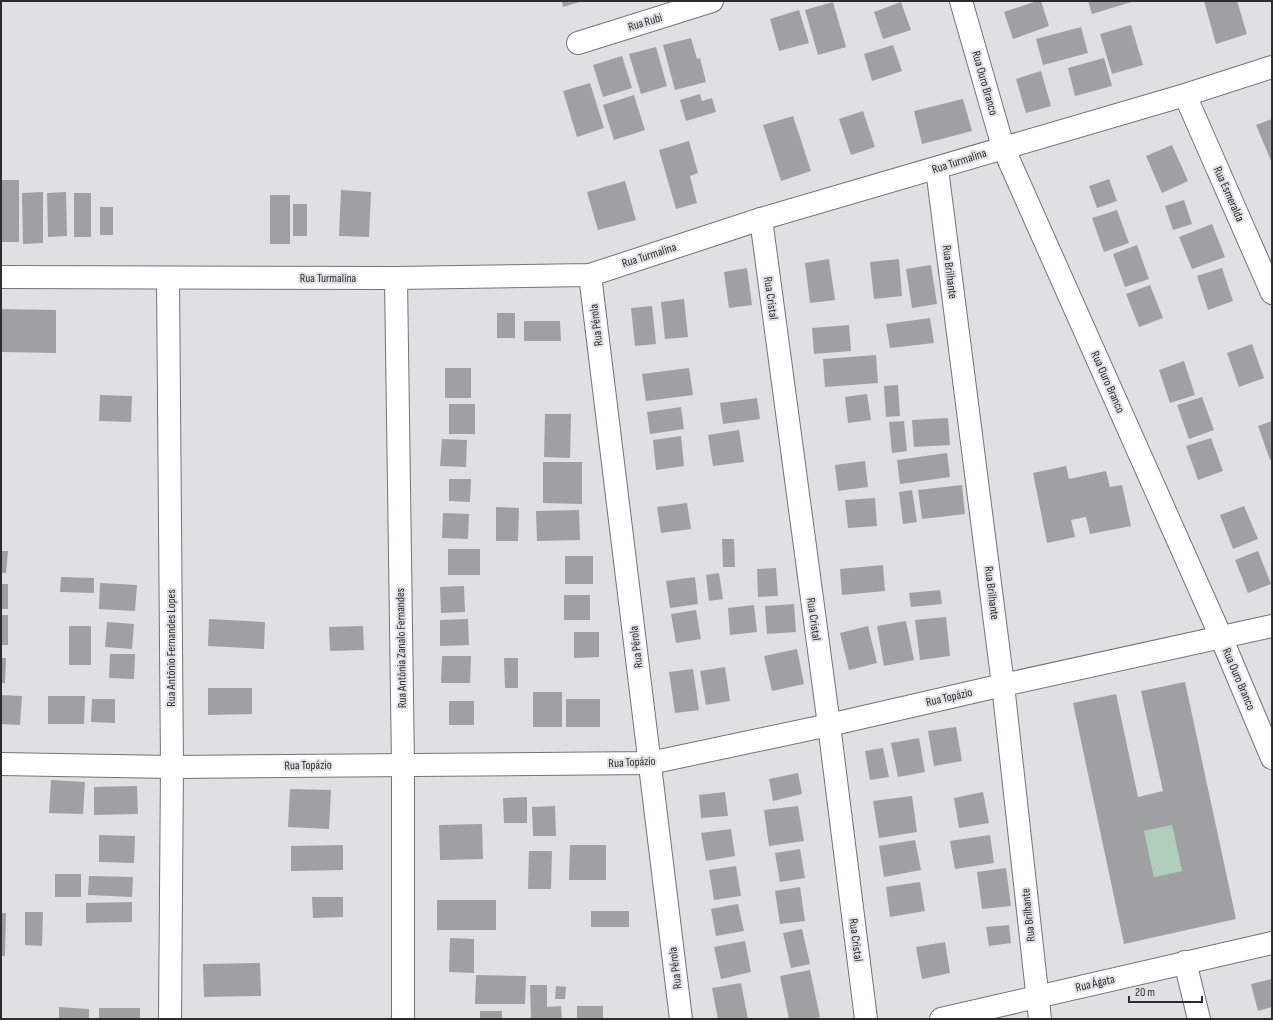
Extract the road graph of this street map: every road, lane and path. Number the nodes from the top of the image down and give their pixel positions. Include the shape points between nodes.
1 (712, 1) edge
2 (961, 1) edge
3 (578, 43) dead end
4 (1272, 67) edge
5 (1185, 95) junction
6 (1003, 147) junction
7 (937, 169) junction
8 (761, 219) junction
9 (590, 275) junction
10 (1, 277) edge
11 (168, 278) junction
12 (396, 278) junction
13 (1272, 294) edge
14 (1272, 626) edge
15 (1221, 637) junction
16 (1003, 685) junction
17 (829, 725) junction
18 (1272, 758) edge
19 (650, 763) junction
20 (1, 764) edge
21 (403, 765) junction
22 (172, 767) junction
23 (1272, 943) edge
24 (1185, 962) junction
25 (1037, 996) junction
26 (170, 1019) edge
27 (403, 1019) edge
28 (681, 1019) edge
29 (866, 1019) edge
30 (941, 1019) edge
31 (1040, 1019) edge
32 (1199, 1019) edge

1 - 3 street, Rua Rubi
2 - 6 street, Rua Ouro Branco
4 - 5 street, Rua Turmalina
5 - 6 street, Rua Turmalina
5 - 13 street, Rua Esmeralda
6 - 7 street, Rua Turmalina
6 - 15 street, Rua Ouro Branco
7 - 8 street, Rua Turmalina
7 - 16 street, Rua Brilhante
8 - 9 street, Rua Turmalina
8 - 17 street, Rua Cristal
9 - 12 street, Rua Turmalina
9 - 19 street, Rua Pérola
10 - 11 street, Rua Turmalina
11 - 12 street, Rua Turmalina
11 - 22 street, Rua Antônio Fernandes Lopes
12 - 21 street, Rua Antônia Zanalo Fernandes
14 - 15 street, Rua Topázio
15 - 16 street, Rua Topázio
15 - 18 street, Rua Ouro Branco
16 - 17 street, Rua Topázio
16 - 25 street, Rua Brilhante
17 - 19 street, Rua Topázio
17 - 29 street, Rua Cristal
19 - 21 street, Rua Topázio
19 - 28 street, Rua Pérola
20 - 22 street, Rua Topázio
21 - 22 street, Rua Topázio
21 - 27 street, Rua Antônia Zanalo Fernandes
22 - 26 street, Rua Antônio Fernandes Lopes
23 - 24 street, Rua Ágata
24 - 25 street, Rua Ágata
24 - 32 street
25 - 30 street, Rua Ágata
25 - 31 street, Rua Brilhante

